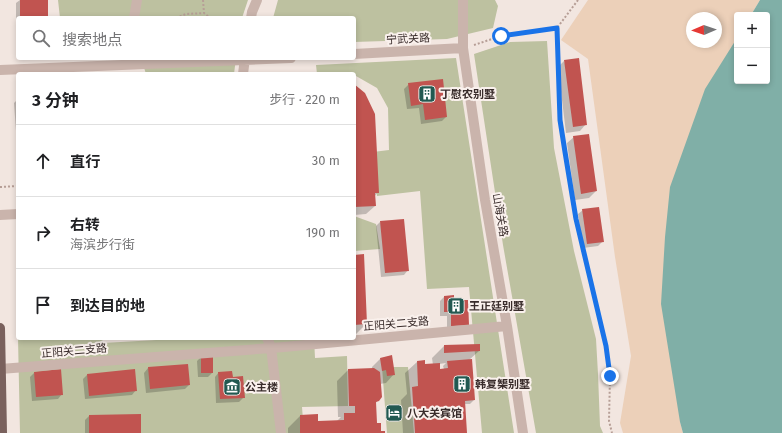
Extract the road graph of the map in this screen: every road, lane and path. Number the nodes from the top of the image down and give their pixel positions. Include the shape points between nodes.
1 (137, 0) edge
2 (203, 0) edge
3 (256, 0) edge
4 (464, 0) edge
5 (578, 0) edge
6 (204, 12) junction
7 (134, 16) edge
8 (181, 16) edge
9 (208, 16) edge
10 (252, 16) edge
11 (557, 28) junction
12 (463, 48) junction
13 (356, 54) edge
14 (229, 60) edge
15 (245, 60) edge
16 (136, 66) edge
17 (0, 70) edge
18 (243, 72) edge
19 (16, 186) edge
20 (0, 187) edge
21 (16, 214) edge
22 (0, 215) edge
23 (507, 326) junction
24 (0, 328) edge
25 (356, 336) edge
26 (299, 340) edge
27 (269, 342) edge
28 (0, 369) edge
29 (2, 433) edge
30 (281, 433) edge
31 (523, 433) edge
32 (612, 433) edge

1 - 7 street
2 - 6 path
3 - 10 street
4 - 12 street, 山海关路
5 - 11 path
6 - 8 path
6 - 9 path
11 - 12 path via 501,36
11 - 32 path via 560,120 576,219 606,346 610,376 609,421
12 - 13 street, 宁武关路
12 - 23 street, 山海关路 via 485,200
14 - 16 street
15 - 18 street
16 - 17 street
19 - 20 path
21 - 22 street
23 - 25 street, 正阳关二支路
23 - 31 street, 山海关路
24 - 28 main road
26 - 27 street, 正阳关二支路
27 - 28 street, 正阳关二支路
27 - 30 street
28 - 29 main road

